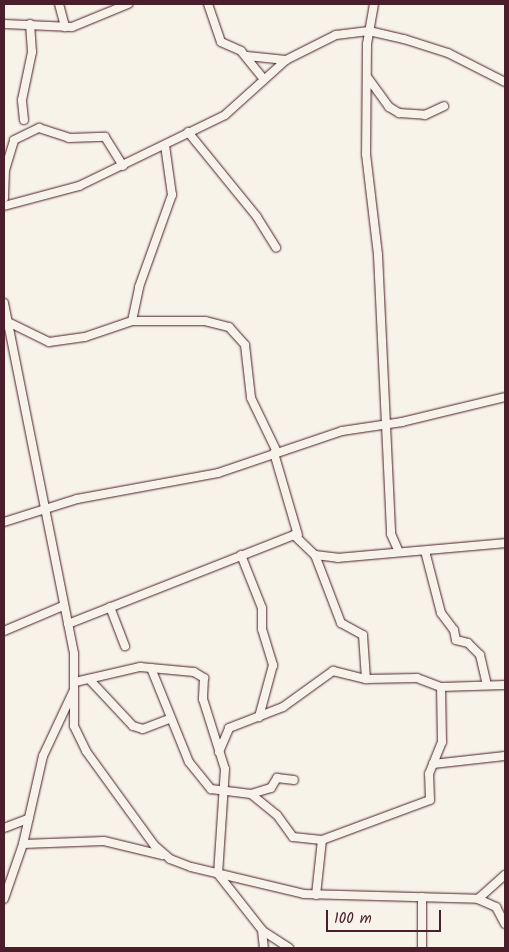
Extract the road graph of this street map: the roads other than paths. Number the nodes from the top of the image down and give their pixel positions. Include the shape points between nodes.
1 (59, 4) edge
2 (208, 4) edge
3 (374, 4) edge
4 (382, 4) edge
5 (124, 5) edge
6 (374, 16) junction
7 (4, 24) edge
8 (30, 24) junction
9 (65, 27) junction
10 (369, 32) junction
11 (247, 56) junction
12 (286, 60) junction
13 (368, 78) junction
14 (264, 79) junction
15 (505, 82) edge
16 (444, 106) dead end
17 (24, 120) dead end
18 (188, 132) junction
19 (165, 145) junction
20 (123, 166) junction
21 (4, 198) edge
22 (4, 206) edge
23 (276, 248) dead end
24 (4, 303) edge
25 (6, 321) junction
26 (132, 321) junction
27 (505, 397) edge
28 (385, 425) junction
29 (275, 453) junction
30 (44, 507) junction
31 (4, 522) edge
32 (298, 535) junction
33 (505, 543) edge
34 (398, 550) junction
35 (425, 551) junction
36 (315, 555) junction
37 (241, 556) junction
38 (63, 606) junction
39 (110, 607) junction
40 (68, 624) junction
41 (4, 631) edge
42 (125, 646) dead end
43 (151, 668) junction
44 (88, 679) junction
45 (366, 679) junction
46 (75, 686) junction
47 (487, 686) junction
48 (505, 686) edge
49 (441, 687) junction
50 (259, 717) junction
51 (171, 718) junction
52 (219, 752) junction
53 (505, 756) edge
54 (433, 764) junction
55 (294, 780) dead end
56 (222, 794) junction
57 (251, 794) junction
58 (28, 819) junction
59 (4, 828) edge
60 (322, 840) junction
61 (24, 844) junction
62 (165, 856) junction
63 (218, 874) junction
64 (505, 875) edge
65 (316, 895) junction
66 (422, 897) junction
67 (4, 899) edge
68 (478, 899) junction
69 (505, 924) edge
70 (262, 930) junction
71 (264, 948) edge
72 (289, 948) edge
73 (422, 948) edge

1 - 9 street
2 - 11 street via 222,42
3 - 6 street
4 - 6 street
5 - 9 street
6 - 10 street
7 - 8 street
8 - 9 street
8 - 17 street via 32,52 22,100
10 - 12 street via 325,38
10 - 13 street
10 - 15 street via 448,53
11 - 12 street
11 - 14 street
12 - 14 street
13 - 16 street via 389,107 399,113 426,115
13 - 28 street via 366,154 376,236
14 - 18 street via 225,115
18 - 19 street
18 - 23 street via 257,217
19 - 20 street
19 - 26 street via 172,195 139,287
20 - 21 street via 105,137 69,138 39,128 14,140 5,170
20 - 22 street via 79,186
24 - 25 street
25 - 26 street via 49,342 87,336
25 - 30 street
26 - 29 street via 205,321 229,327 245,345 251,398
27 - 28 street
28 - 29 street via 342,430
28 - 34 street via 391,534
29 - 30 street via 208,476
29 - 32 street
30 - 31 street
30 - 38 street
32 - 36 street
32 - 37 street
33 - 35 street via 449,545
34 - 35 street
34 - 36 street via 351,558
35 - 47 street via 441,613 454,630 456,640 468,643 480,656
36 - 45 street via 341,623 363,634
37 - 39 street
37 - 50 street via 262,608 262,629 273,665
38 - 40 street
38 - 41 street
39 - 40 street
39 - 42 street
40 - 46 street
43 - 44 street via 126,669
43 - 51 street
43 - 52 street via 194,672 204,678 203,699
44 - 46 street
44 - 51 street via 133,726 143,729
45 - 49 street via 417,678
45 - 50 street via 333,671 282,707
46 - 58 street via 48,743
46 - 62 street via 72,718 81,743
47 - 48 street
47 - 49 street
49 - 54 street via 442,742
50 - 52 street via 229,728
51 - 56 street via 190,763 212,789
52 - 56 street via 225,769
53 - 54 street
54 - 60 street via 427,802 381,815
55 - 57 street via 276,778 271,788
56 - 57 street
56 - 63 street
57 - 60 street via 278,815 293,838
58 - 59 street
58 - 61 street
60 - 65 street
61 - 62 street via 104,841
61 - 67 street
62 - 63 street
63 - 65 street
63 - 70 street
64 - 68 street
65 - 66 street
66 - 68 street
66 - 73 street
68 - 69 street via 496,907
70 - 71 street
70 - 72 street

